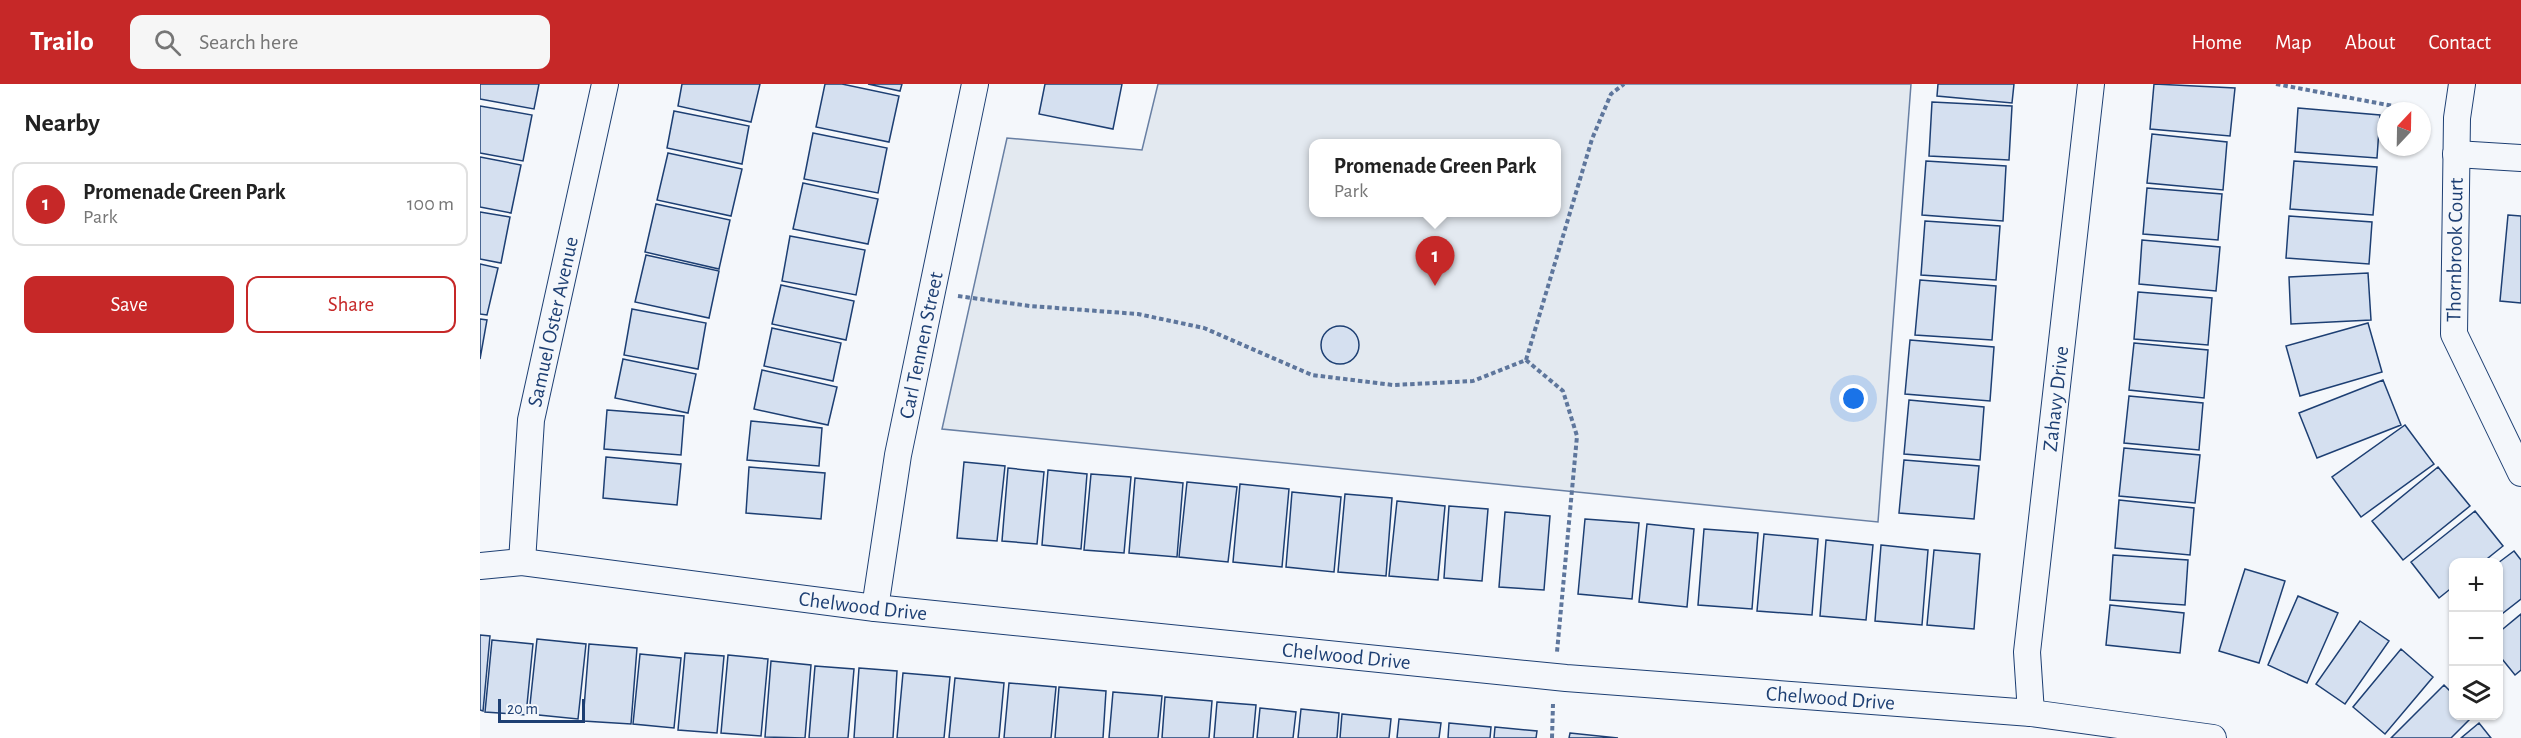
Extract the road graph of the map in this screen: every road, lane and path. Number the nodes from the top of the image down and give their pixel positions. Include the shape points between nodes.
1 (605, 84) edge
2 (975, 84) edge
3 (1624, 84) edge
4 (2091, 84) edge
5 (2277, 84) edge
6 (2462, 84) edge
7 (2377, 103) edge
8 (2456, 154) junction
9 (2521, 158) edge
10 (931, 292) junction
11 (1526, 360) junction
12 (2521, 473) edge
13 (522, 562) junction
14 (480, 566) edge
15 (875, 608) junction
16 (1554, 676) junction
17 (2031, 713) junction
18 (1552, 738) edge
19 (2213, 738) edge

1 - 13 street, Samuel Oster Avenue via 531,420
2 - 10 street, Carl Tennen Street
3 - 11 path via 1611,94 1592,139
4 - 17 street, Zahavy Drive via 2027,652
5 - 7 path
6 - 8 street, Thornbrook Court
8 - 9 street
8 - 12 street, Thornbrook Court via 2454,334
10 - 11 path via 1030,306 1138,314 1204,328 1312,375 1393,385 1473,381
10 - 15 street, Carl Tennen Street via 898,455
11 - 16 path via 1563,392 1577,436
13 - 14 street, Chelwood Drive
13 - 15 street, Chelwood Drive
15 - 16 street, Chelwood Drive
16 - 17 street, Chelwood Drive
16 - 18 path
17 - 19 street, Chelwood Drive

